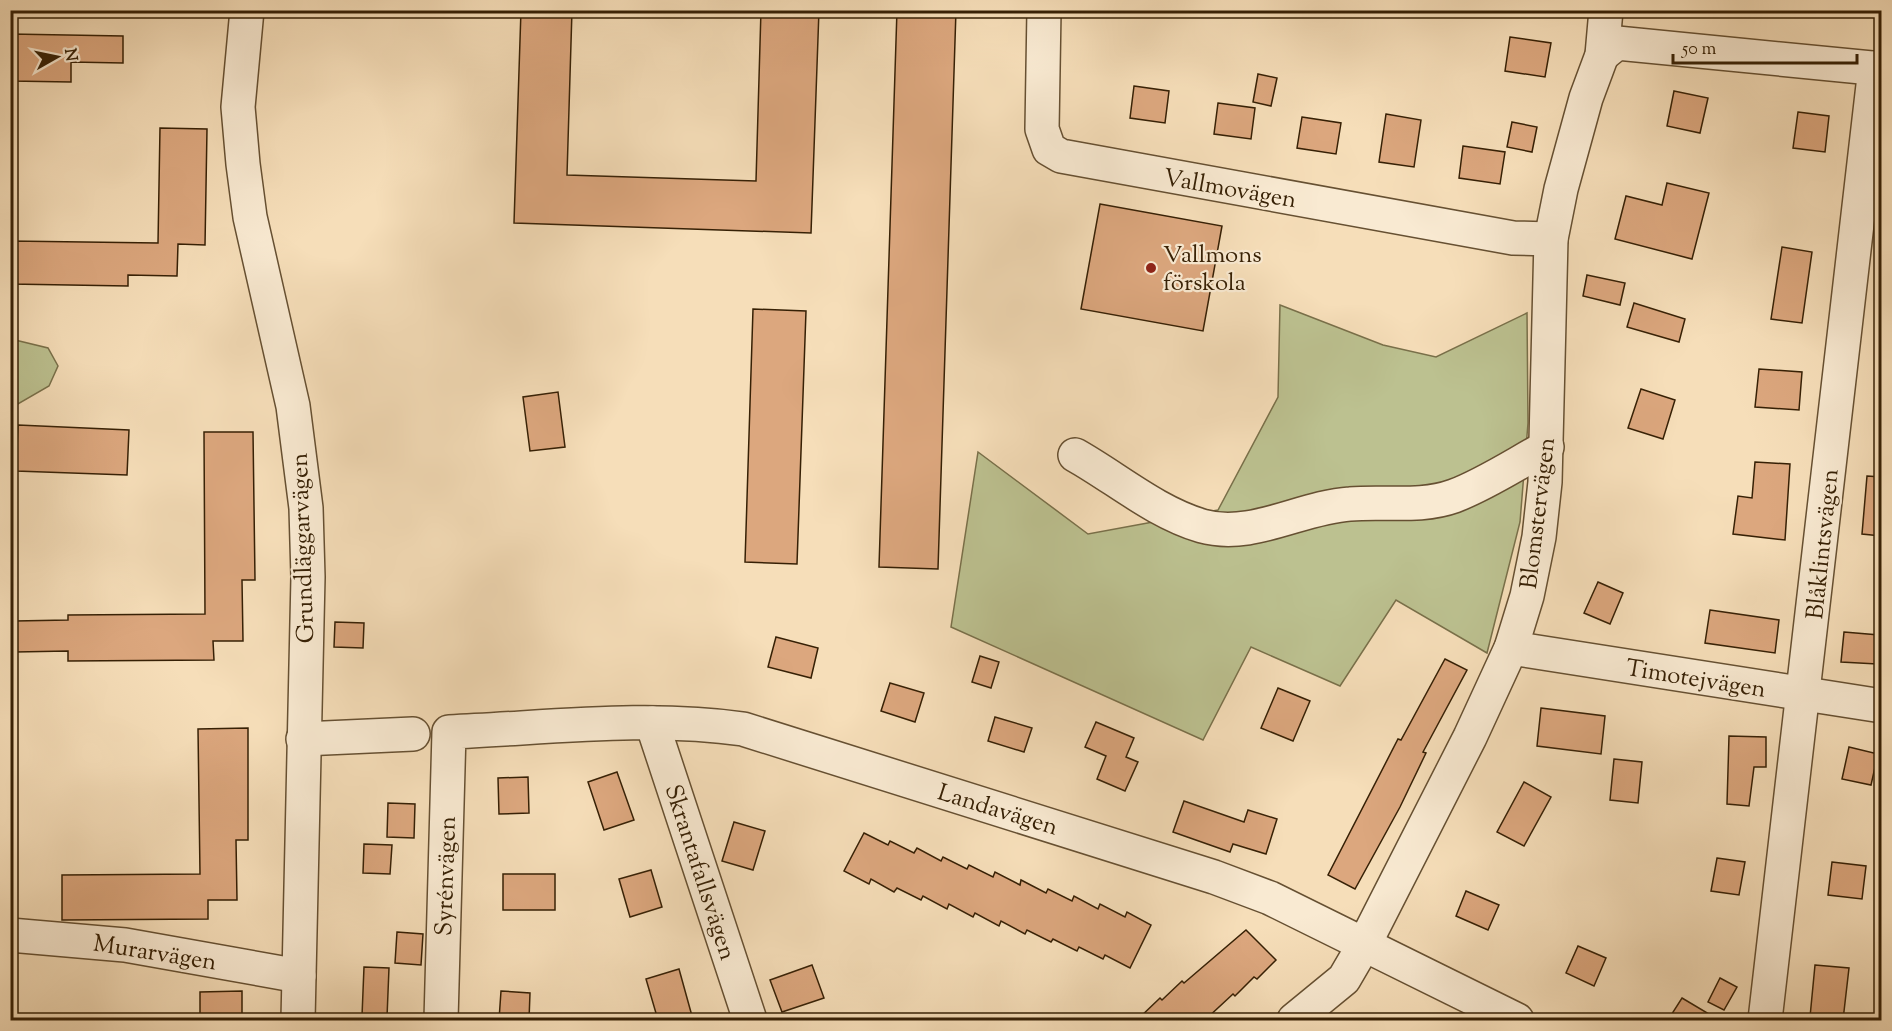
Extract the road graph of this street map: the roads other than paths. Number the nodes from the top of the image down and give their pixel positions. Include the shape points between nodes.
1 (247, 10) edge
2 (1044, 10) edge
3 (1606, 10) edge
4 (1602, 55) junction
5 (1878, 68) edge
6 (1551, 239) junction
7 (1547, 447) junction
8 (1075, 455) dead end
9 (1511, 648) junction
10 (1805, 694) junction
11 (1881, 706) edge
12 (652, 723) junction
13 (449, 732) joint
14 (413, 734) dead end
15 (303, 739) junction
16 (10, 936) edge
17 (1365, 943) junction
18 (299, 976) junction
19 (298, 1020) edge
20 (441, 1020) edge
21 (750, 1020) edge
22 (1294, 1020) edge
23 (1517, 1020) edge
24 (1765, 1020) edge

1 - 15 street, Grundläggarvägen via 238,107 243,164 250,217 293,406 306,508
2 - 6 street, Vallmovägen via 1042,129 1049,149 1061,156 1513,238
3 - 4 street, Blomstervägen
4 - 5 street via 1617,43
4 - 6 street, Blomstervägen via 1586,98
5 - 10 street, Blåklintsvägen
6 - 7 street, Blomstervägen
7 - 8 street via 1470,489 1434,502 1349,504 1256,526 1226,528 1202,526 1161,508
7 - 9 street, Blomstervägen via 1539,537
9 - 10 street, Timotejvägen
9 - 17 street, Blomstervägen
10 - 11 street, Timotejvägen
10 - 24 street, Blåklintsvägen
12 - 13 street, Landavägen
12 - 17 street, Landavägen via 705,723 743,729 1214,877 1292,907
12 - 21 street, Skrantafallsvägen
13 - 20 street, Syrénvägen
14 - 15 street
15 - 18 street, Grundläggarvägen
16 - 18 street, Murarvägen via 124,945
17 - 22 street, Blomstervägen via 1344,979
17 - 23 street, Landavägen
18 - 19 street, Grundläggarvägen

